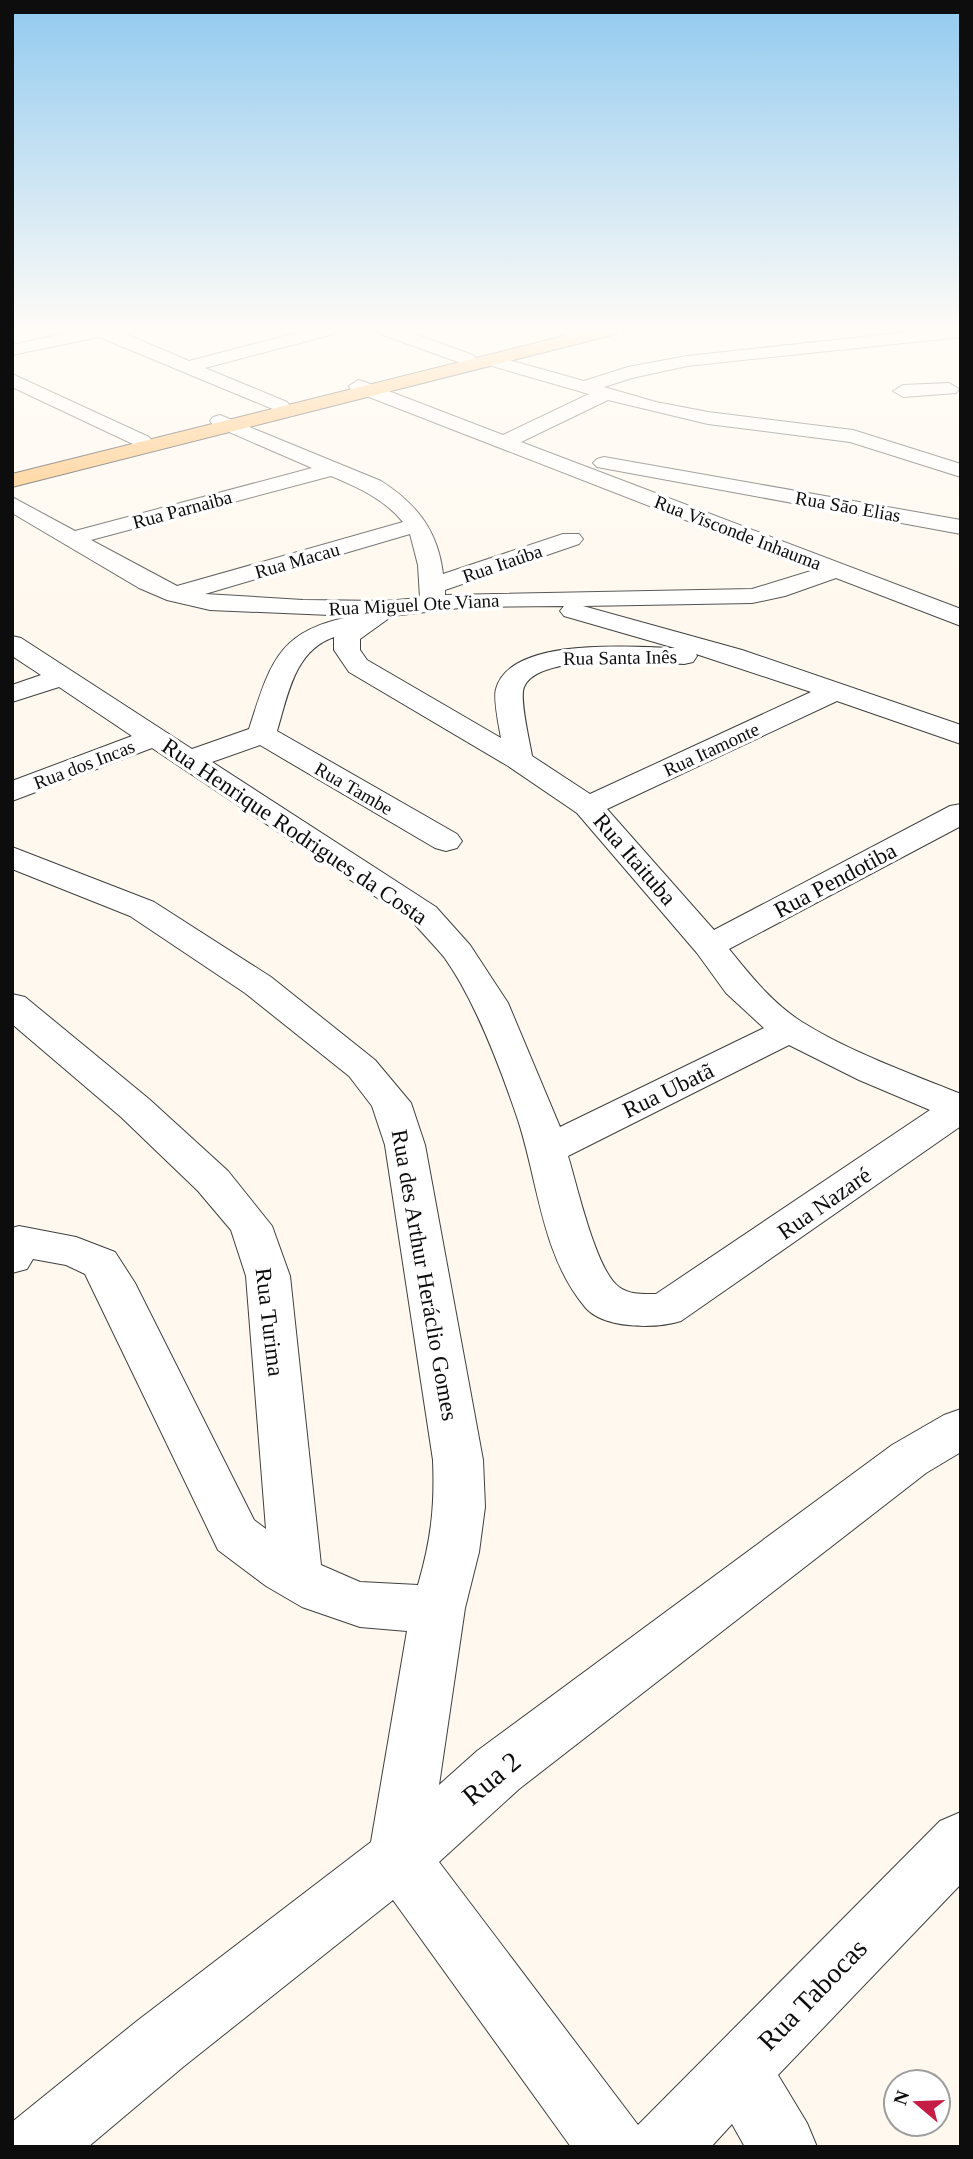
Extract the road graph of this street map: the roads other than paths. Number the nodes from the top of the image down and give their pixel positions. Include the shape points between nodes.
1 (120, 431) edge
2 (193, 431) edge
3 (201, 431) edge
4 (242, 431) edge
5 (471, 431) edge
6 (528, 431) edge
7 (811, 431) edge
8 (837, 431) edge
9 (853, 436) junction
10 (142, 441) junction
11 (502, 443) junction
12 (527, 452) junction
13 (333, 469) junction
14 (961, 471) edge
15 (12, 473) edge
16 (12, 481) edge
17 (12, 505) edge
18 (418, 525) junction
19 (961, 527) edge
20 (70, 539) junction
21 (571, 539) dead end
22 (836, 569) junction
23 (176, 594) junction
24 (433, 595) junction
25 (532, 600) junction
26 (375, 616) junction
27 (961, 618) edge
28 (12, 644) edge
29 (733, 656) junction
30 (62, 677) junction
31 (834, 692) junction
32 (12, 694) edge
33 (262, 734) junction
34 (961, 735) edge
35 (155, 737) junction
36 (192, 759) junction
37 (518, 760) junction
38 (12, 792) edge
39 (589, 806) junction
40 (961, 813) edge
41 (446, 842) dead end
42 (12, 857) edge
43 (709, 946) junction
44 (12, 1005) edge
45 (789, 1030) junction
46 (960, 1109) edge
47 (547, 1150) junction
48 (15, 1246) edge
49 (689, 1296) joint
50 (961, 1428) edge
51 (296, 1577) junction
52 (438, 1608) junction
53 (961, 1841) edge
54 (400, 1858) junction
55 (738, 2071) junction
56 (35, 2147) edge
57 (612, 2147) edge
58 (663, 2147) edge
59 (783, 2147) edge

1 - 10 street
2 - 10 main road
3 - 16 main road
4 - 13 street
5 - 11 street, Rua Visconde Inhauma
6 - 11 street
7 - 9 street
8 - 9 street
9 - 14 street
10 - 15 main road
11 - 12 street, Rua Visconde Inhauma
12 - 19 street, Rua Sāo Elias
12 - 22 street, Rua Visconde Inhauma
13 - 18 street via 394,498
13 - 20 street, Rua Parnaiba
17 - 20 street, Rua Miguel Ote Viana
18 - 23 street, Rua Macau
18 - 24 street
20 - 23 street, Rua Miguel Ote Viana
21 - 24 street, Rua Itaúba
22 - 25 street, Rua Miguel Ote Viana via 752,596
22 - 27 street, Rua Visconde Inhauma
23 - 26 street, Rua Miguel Ote Viana via 247,606
24 - 25 street, Rua Miguel Ote Viana
24 - 26 street, Rua Miguel Ote Viana
25 - 29 street
26 - 33 street via 328,629 294,649
26 - 37 street, Rua Itaituba via 347,636 347,650 358,666
28 - 30 street, Rua Henrique Rodrigues da Costa
29 - 31 street
29 - 37 street, Rua Santa Inês via 561,657 523,669 512,679 509,690
30 - 32 street
30 - 35 street, Rua Henrique Rodrigues da Costa
31 - 34 street
31 - 39 street, Rua Itamonte
33 - 36 street
33 - 41 street, Rua Tambe
35 - 36 street, Rua Henrique Rodrigues da Costa
35 - 38 street, Rua dos Incas
36 - 47 street, Rua Henrique Rodrigues da Costa via 424,914 458,953 490,1003
37 - 39 street, Rua Itaituba
39 - 43 street, Rua Itaituba
40 - 43 street, Rua Pendotiba
42 - 52 street, Rua des Arthur Heráclio Gomes via 142,909 197,943 362,1068 391,1103 405,1145 458,1460 460,1507
43 - 45 street, Rua Itaituba via 738,985
44 - 51 street, Rua Turima via 135,1108 213,1181 251,1226 268,1276
45 - 46 street, Rua Itaituba
45 - 47 street, Rua Ubatã
46 - 49 street, Rua Nazaré
47 - 49 street, Rua Henrique Rodrigues da Costa via 579,1264 602,1298 629,1310 665,1310
48 - 51 street via 76,1252 100,1263 236,1535
50 - 54 street, Rua 2 via 909,1459 498,1770
51 - 52 street via 376,1608
52 - 54 street, Rua des Arthur Heráclio Gomes
53 - 55 street, Rua Tabocas
54 - 56 street, Rua 2
54 - 57 street
55 - 58 street, Rua Tabocas
55 - 59 street

